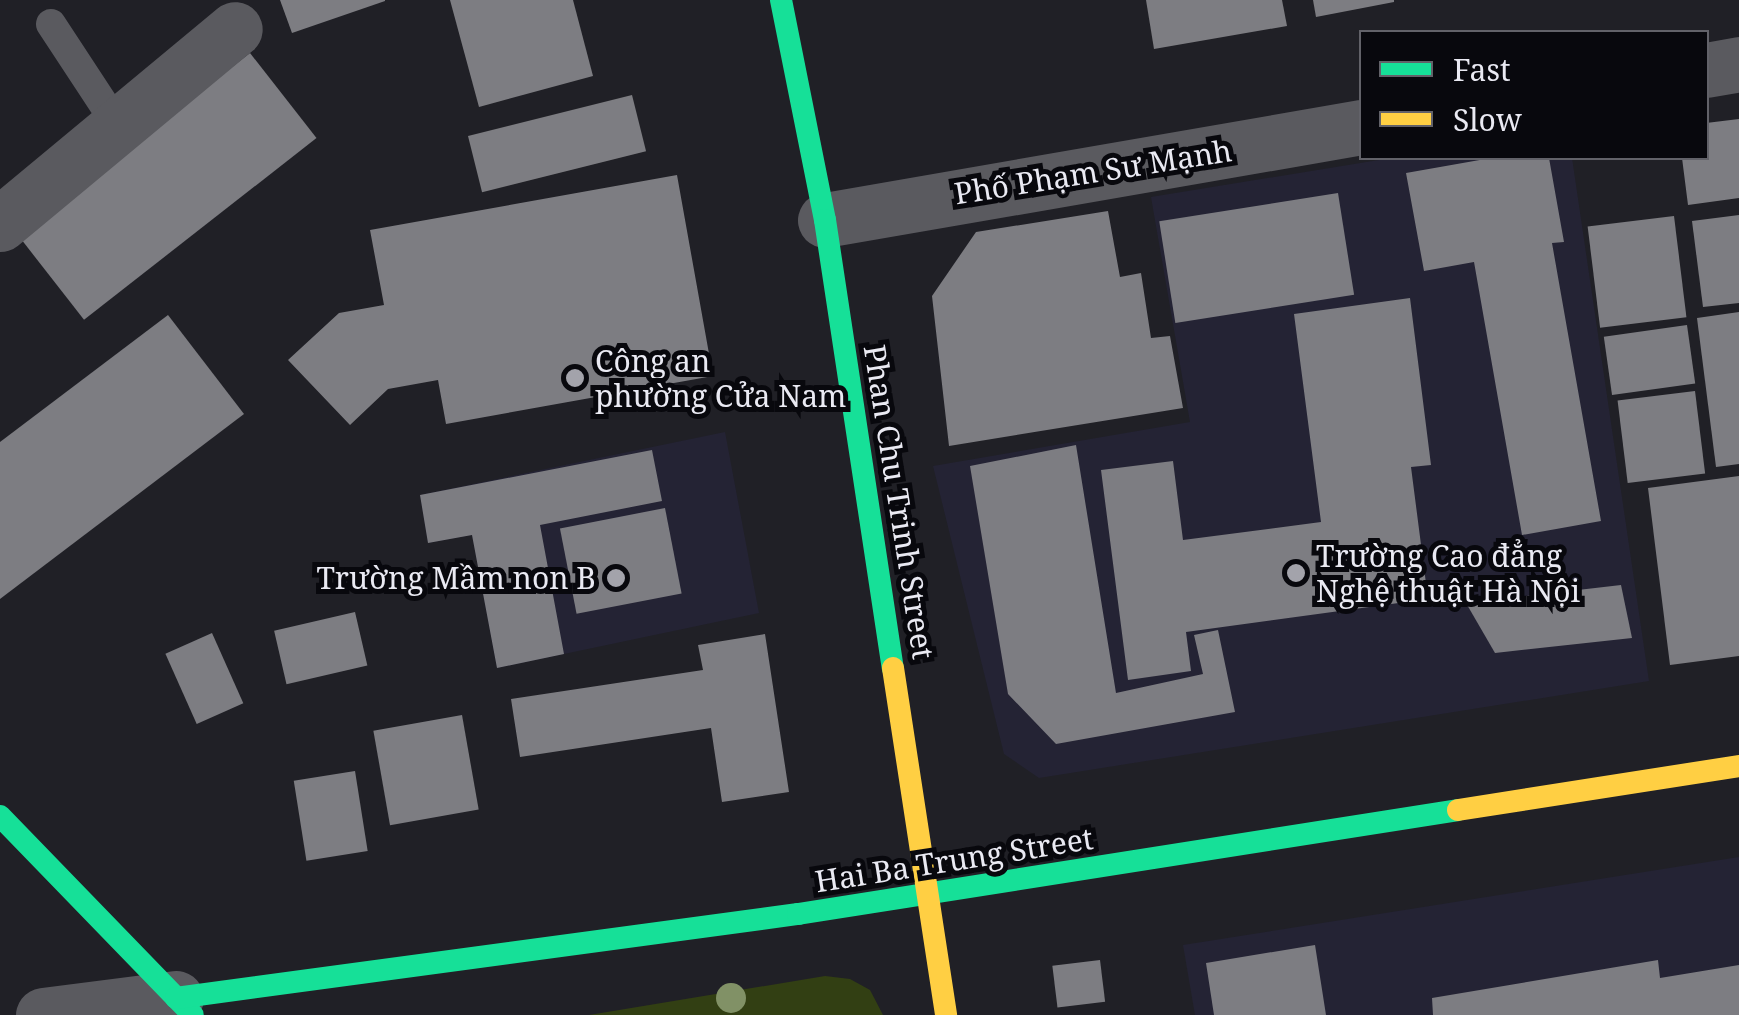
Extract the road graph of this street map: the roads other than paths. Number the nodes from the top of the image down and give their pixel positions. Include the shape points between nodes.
1 (782, 0) edge
2 (51, 24) dead end
3 (234, 29) dead end
4 (1739, 64) edge
5 (1709, 69) edge
6 (116, 123) junction
7 (1359, 128) edge
8 (825, 220) junction
9 (0, 224) edge
10 (1739, 766) edge
11 (0, 816) edge
12 (929, 894) junction
13 (184, 1006) edge
14 (43, 1015) edge
15 (946, 1015) edge

1 - 8 street, Phan Chu Trinh Street
2 - 6 lane
3 - 6 street
4 - 5 street
6 - 9 street
7 - 8 street, Phố Phạm Sư Mạnh
8 - 12 street, Phan Chu Trinh Street
10 - 12 street, Hai Ba Trung Street
11 - 13 street
12 - 13 street, Hai Ba Trung Street
12 - 15 street, Phan Chu Trinh Street
13 - 14 street

